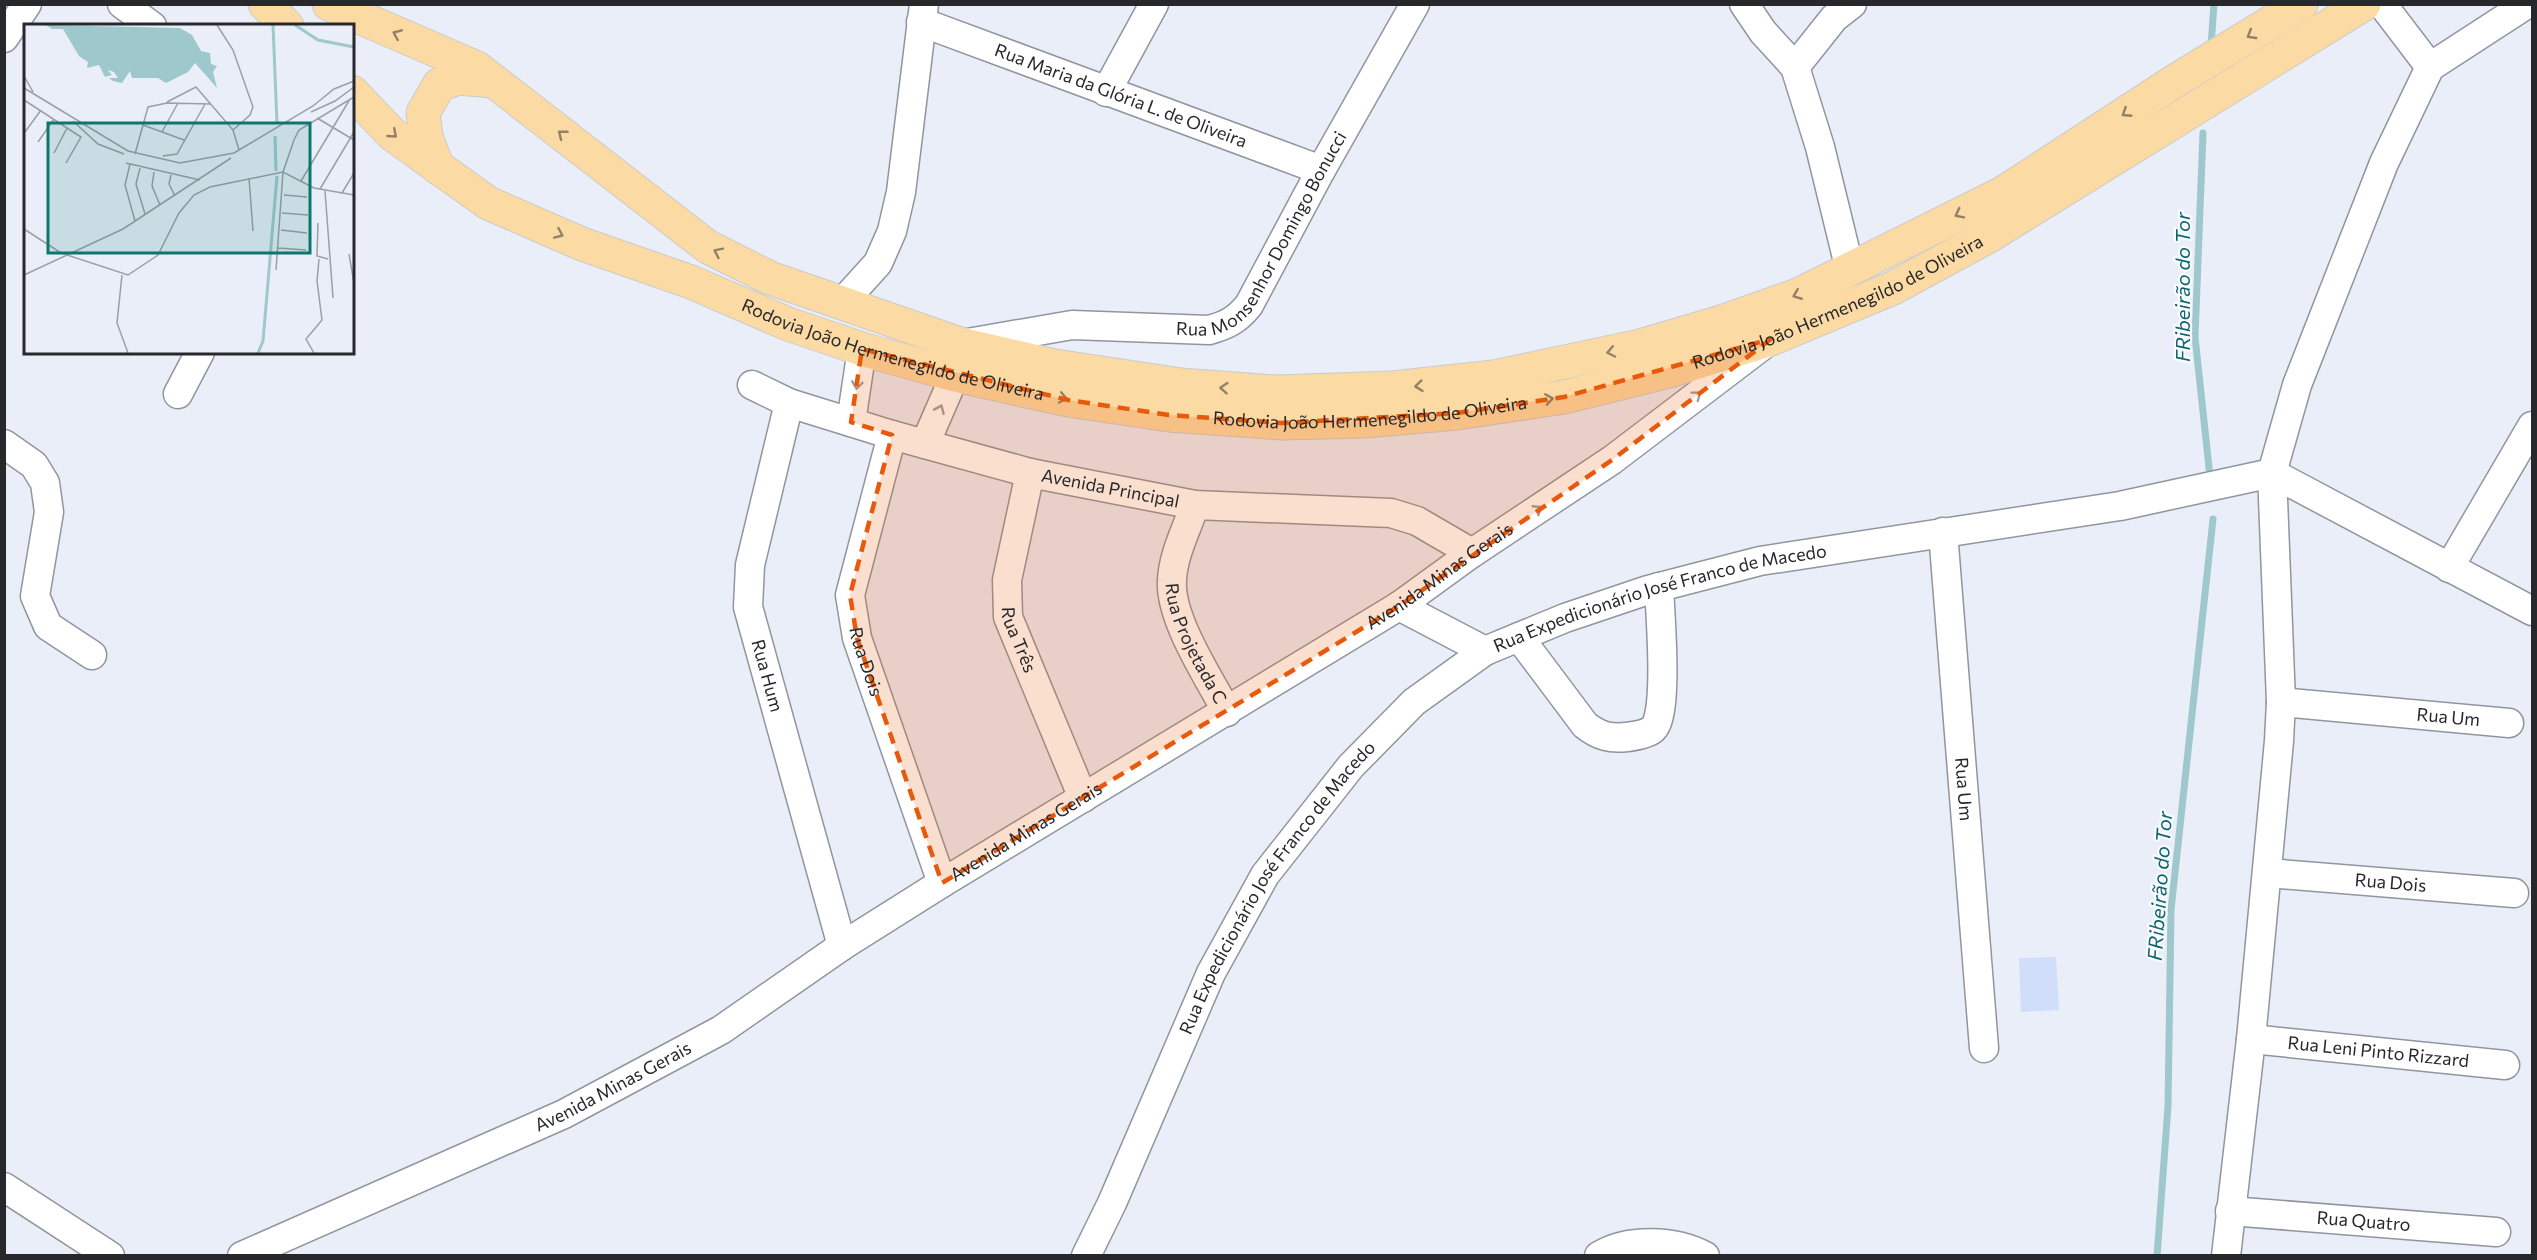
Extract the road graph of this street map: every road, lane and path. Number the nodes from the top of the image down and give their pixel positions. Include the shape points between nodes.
1 (27, 4) edge
2 (122, 4) edge
3 (265, 4) edge
4 (329, 4) edge
5 (1154, 4) edge
6 (1415, 4) edge
7 (1744, 4) edge
8 (1852, 4) edge
9 (2301, 4) edge
10 (2364, 4) edge
11 (2382, 4) edge
12 (2527, 4) edge
13 (922, 13) edge
14 (149, 24) edge
15 (285, 24) edge
16 (4, 38) edge
17 (1795, 67) junction
18 (2430, 67) junction
19 (494, 82) junction
20 (1106, 92) junction
21 (354, 94) edge
22 (438, 168) junction
23 (1321, 170) junction
24 (1850, 270) junction
25 (841, 303) junction
26 (1771, 339) junction
27 (862, 349) junction
28 (199, 354) edge
29 (958, 359) junction
30 (752, 385) dead end
31 (178, 394) dead end
32 (789, 403) junction
33 (851, 422) junction
34 (2532, 426) edge
35 (892, 435) junction
36 (4, 444) edge
37 (925, 444) junction
38 (1030, 473) junction
39 (2272, 473) junction
40 (1195, 505) junction
41 (1943, 532) junction
42 (1472, 553) junction
43 (2449, 568) junction
44 (1659, 587) junction
45 (1399, 606) junction
46 (2532, 611) edge
47 (1519, 637) junction
48 (1485, 651) junction
49 (92, 655) dead end
50 (2281, 702) junction
51 (1227, 712) junction
52 (2509, 723) dead end
53 (1083, 798) junction
54 (2268, 873) junction
55 (942, 883) junction
56 (2514, 893) dead end
57 (842, 946) junction
58 (2251, 1039) junction
59 (1984, 1048) dead end
60 (2505, 1065) dead end
61 (4, 1187) edge
62 (2230, 1211) junction
63 (2496, 1232) dead end
64 (110, 1256) edge
65 (242, 1256) edge
66 (1086, 1256) edge
67 (1599, 1256) edge
68 (1705, 1256) edge
69 (2226, 1256) edge

1 - 16 street
2 - 14 street
3 - 15 main road
19 -> 4 main road, Rodovia João Hermenegildo de Oliveira via 477,68
5 - 20 street
6 - 23 street, Rua Monsenhor Domingo Bonucci
7 - 17 street
8 - 17 street via 1834,18
9 -> 24 main road, Rodovia João Hermenegildo de Oliveira via 2003,193
10 - 26 main road, Rodovia João Hermenegildo de Oliveira via 1989,236 1893,288
11 - 18 street
12 - 18 street
13 - 20 street, Rua Maria da Glória L. de Oliveira
13 - 25 street via 901,192 892,231 878,263
17 - 24 street via 1820,147
18 - 39 street via 2384,163 2297,385
19 - 22 main road via 458,78 439,86 423,113 426,137
25 -> 19 main road, Rodovia João Hermenegildo de Oliveira via 770,278 708,247
20 - 23 street, Rua Maria da Glória L. de Oliveira
21 -> 22 main road, Rodovia João Hermenegildo de Oliveira via 392,134
22 -> 27 main road, Rodovia João Hermenegildo de Oliveira via 488,203 582,244
23 - 29 street, Rua Monsenhor Domingo Bonucci via 1249,305 1226,326 1209,330 1072,325
24 -> 29 main road, Rodovia João Hermenegildo de Oliveira via 1798,295 1640,346 1494,377 1393,388 1276,392 1181,385 1055,366
25 - 29 main road, Rodovia João Hermenegildo de Oliveira
29 -> 26 main road, Rodovia João Hermenegildo de Oliveira via 1068,400 1170,415 1282,423 1365,421 1457,413 1564,397 1669,371
42 -> 26 street, Avenida Minas Gerais via 1612,460
27 - 29 main road, Rodovia João Hermenegildo de Oliveira
27 -> 33 street
28 - 31 street
37 -> 29 street
30 - 32 street, Avenida Principal
32 - 33 street, Avenida Principal
32 - 57 street, Rua Hum via 750,566 748,607
33 - 35 street, Avenida Principal
34 - 43 street
35 - 37 street, Avenida Principal
35 - 55 street, Rua Dois via 850,595 857,638
36 - 49 street via 34,465 45,483 50,512 35,596 48,626
37 - 38 street, Avenida Principal
38 - 40 street, Avenida Principal
38 - 53 street, Rua Três via 1007,580 1008,617
39 - 41 street, Rua Expedicionário José Franco de Macedo via 2120,506
39 - 43 street
39 - 50 street
40 - 42 street, Avenida Principal via 1391,513 1417,521
40 - 51 street, Rua Projetada C via 1174,564 1172,594 1184,628
41 - 44 street, Rua Expedicionário José Franco de Macedo via 1760,561
41 - 59 street, Rua Um
42 - 45 street, Avenida Minas Gerais
43 - 46 street
44 - 47 street, Rua Expedicionário José Franco de Macedo
44 - 47 street via 1659,720 1653,729 1637,736 1612,739 1585,725
45 - 48 street
45 - 51 street, Avenida Minas Gerais
47 - 48 street, Rua Expedicionário José Franco de Macedo
48 - 66 street, Rua Expedicionário José Franco de Macedo via 1414,702 1352,766 1265,874 1211,973
50 - 52 street, Rua Um
50 - 54 street
51 - 53 street, Avenida Minas Gerais
53 - 55 street, Avenida Minas Gerais
54 - 56 street, Rua Dois
54 - 58 street
55 - 57 street, Avenida Minas Gerais
57 - 65 street, Avenida Minas Gerais via 721,1030 564,1114
58 - 60 street, Rua Leni Pinto Rizzard
58 - 62 street
61 - 64 street
62 - 63 street, Rua Quatro
62 - 69 street
67 - 68 street via 1608,1250 1650,1243

